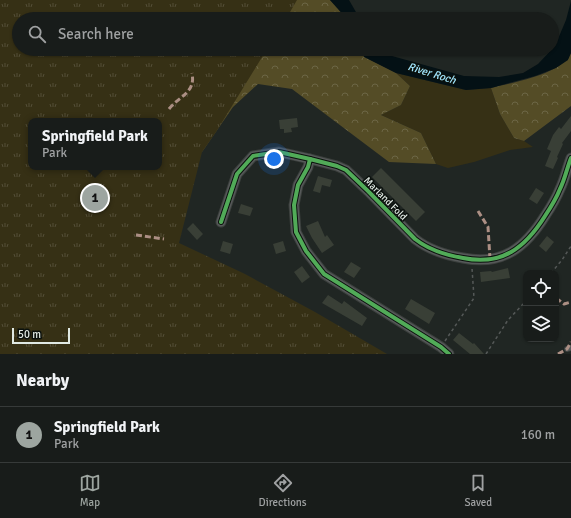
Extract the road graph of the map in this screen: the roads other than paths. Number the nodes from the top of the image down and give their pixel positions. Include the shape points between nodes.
1 (571, 158) edge
2 (310, 159) junction
3 (221, 222) dead end
4 (449, 354) edge

1 - 2 street, Marland Fold via 555,200 525,242 513,252 498,258 472,260 424,246 346,170
2 - 3 street, Marland Fold via 279,152 253,156 237,174
2 - 4 street via 296,191 294,205 296,232 306,251 324,274

